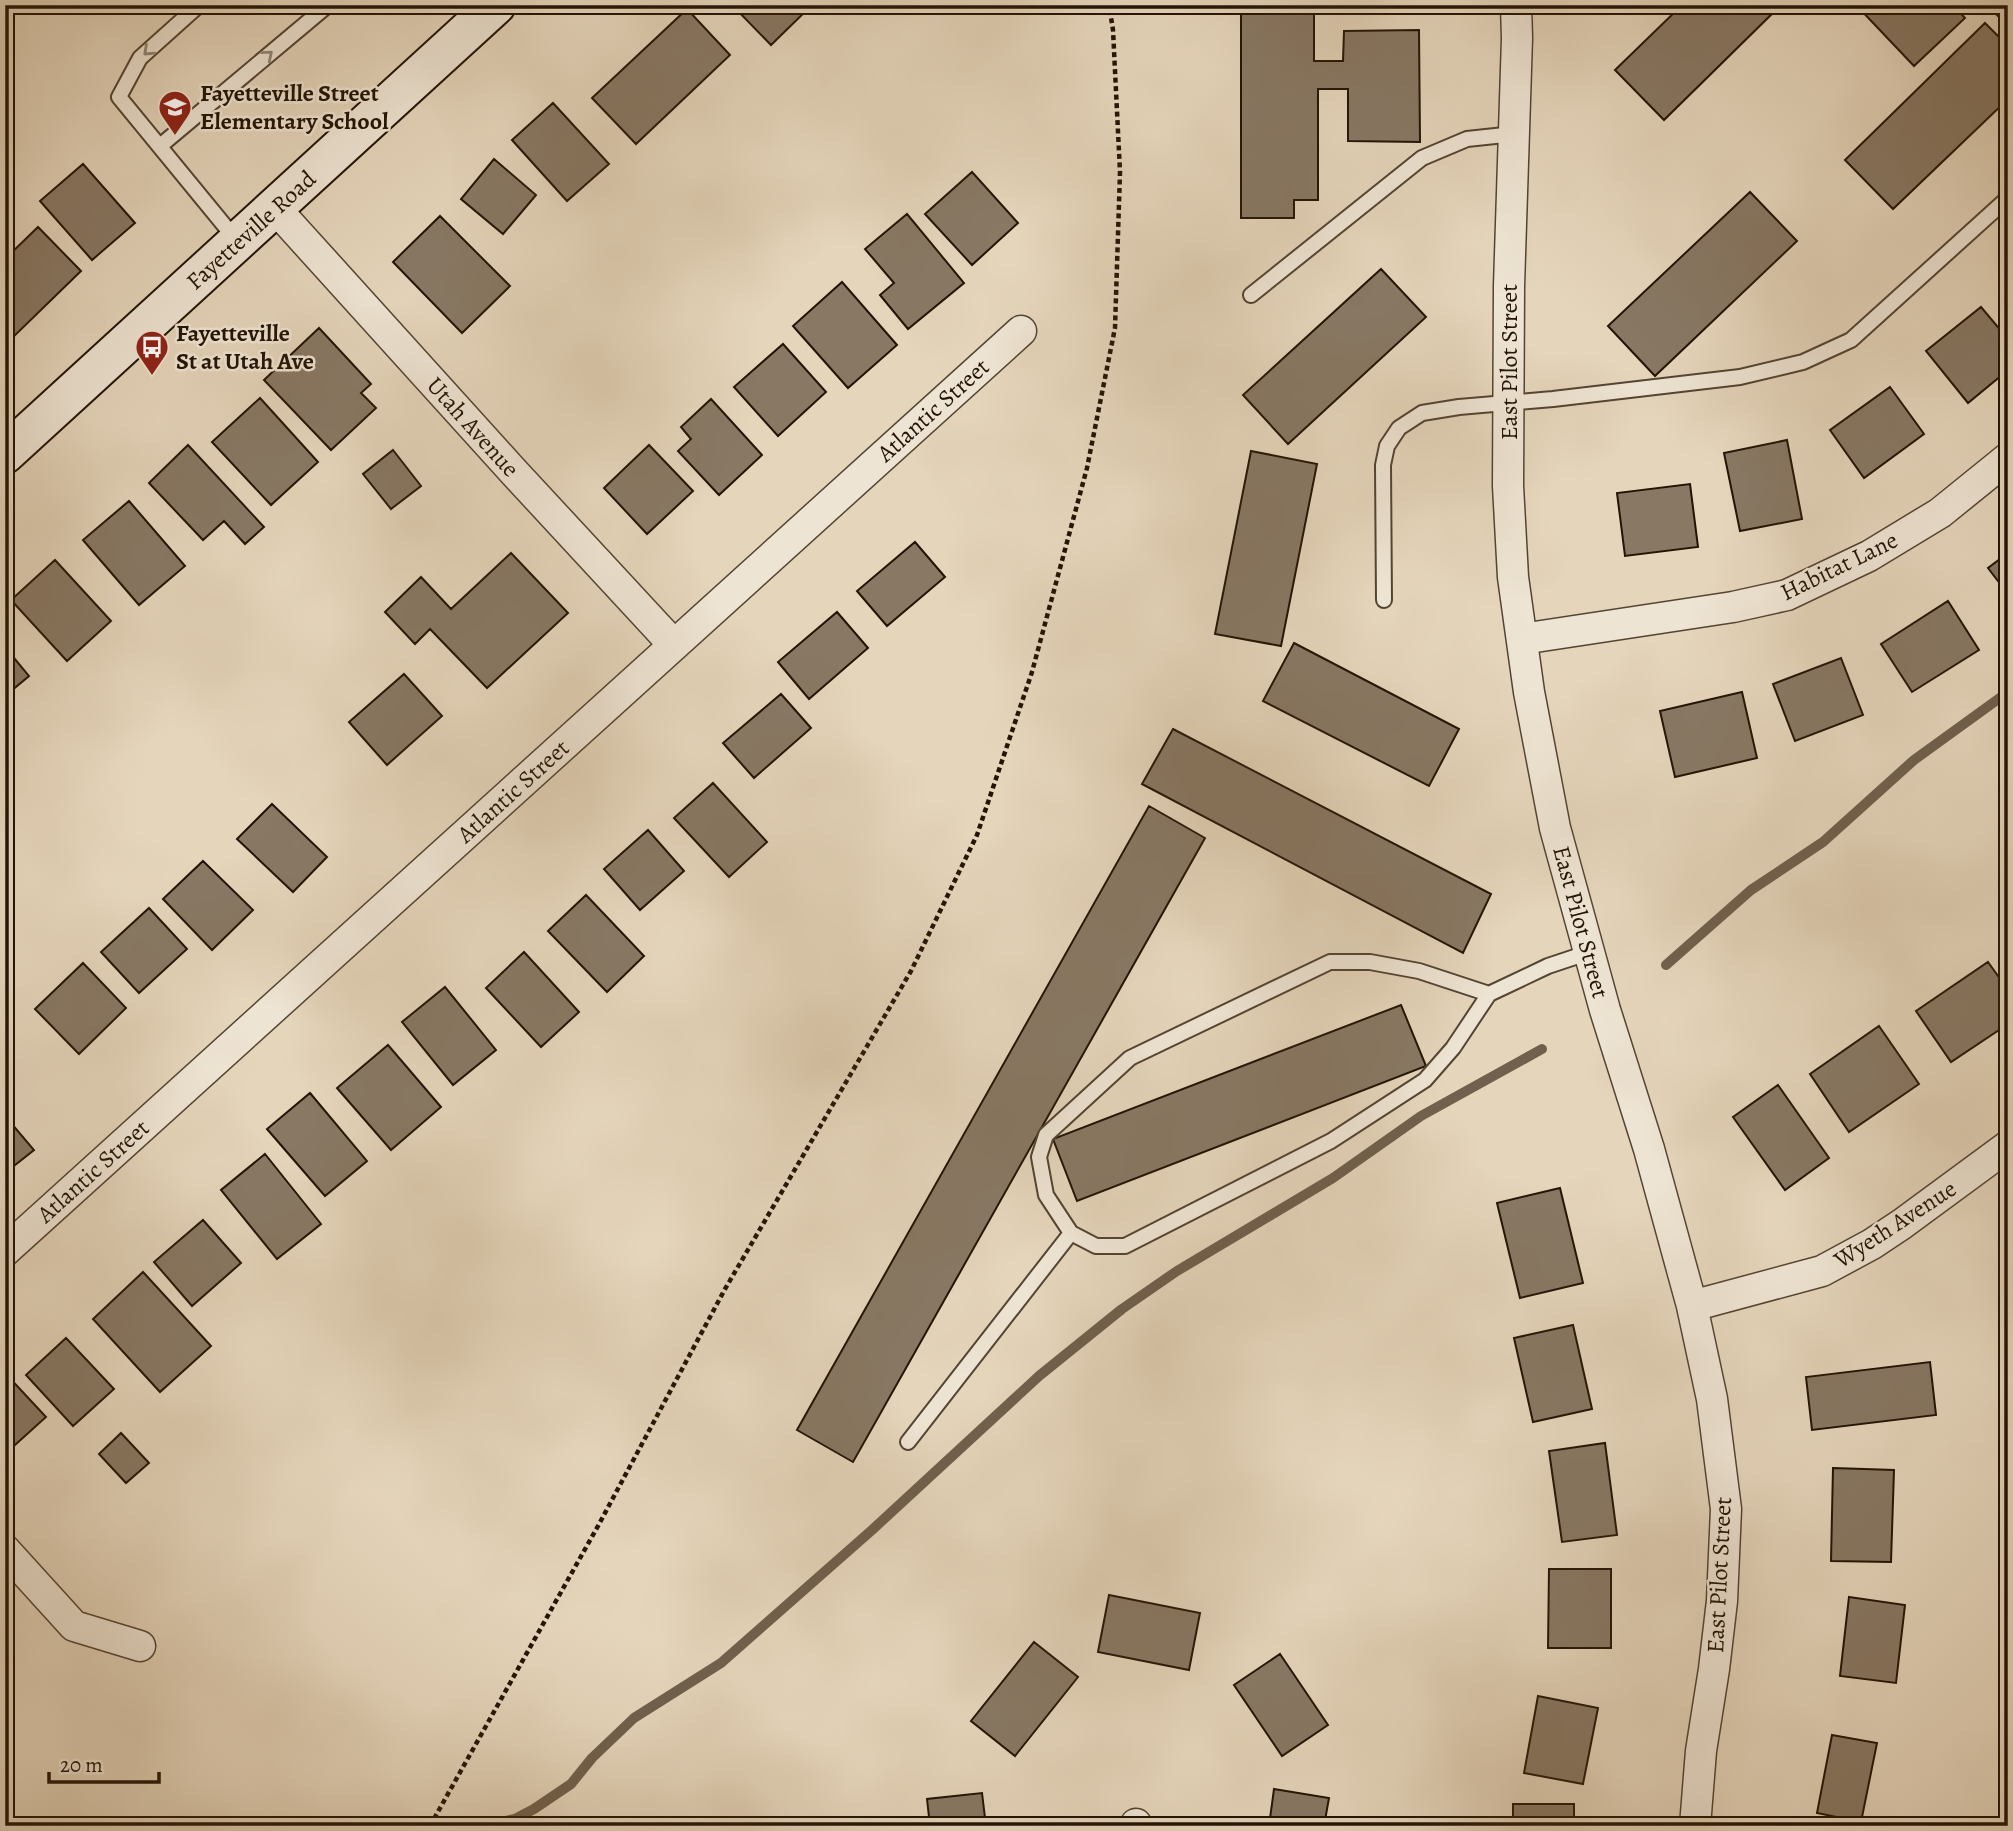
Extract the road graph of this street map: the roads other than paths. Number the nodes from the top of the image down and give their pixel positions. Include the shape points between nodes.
1 (199, 5) edge
2 (328, 5) edge
3 (496, 5) edge
4 (1516, 5) edge
5 (1514, 134) junction
6 (160, 146) junction
7 (2008, 198) edge
8 (275, 208) junction
9 (238, 242) junction
10 (1251, 295) dead end
11 (1021, 331) dead end
12 (1509, 402) junction
13 (5, 454) edge
14 (2008, 458) edge
15 (1384, 600) dead end
16 (1522, 639) junction
17 (674, 645) junction
18 (1590, 953) junction
19 (1489, 994) junction
20 (2008, 1146) edge
21 (1071, 1233) junction
22 (5, 1251) edge
23 (1692, 1306) junction
24 (908, 1442) dead end
25 (5, 1550) edge
26 (140, 1646) dead end
27 (1695, 1826) edge

1 -> 6 lane via 140,58 119,97
6 -> 2 lane
3 - 8 main road, Fayetteville Road
4 - 5 street, East Pilot Street
5 - 10 lane via 1466,139 1422,158
5 - 12 street, East Pilot Street
6 - 9 lane
7 - 12 lane via 1851,340 1803,362 1740,377
8 - 9 main road, Fayetteville Road
8 - 17 street, Utah Avenue
9 - 13 main road, Fayetteville Road
11 - 17 street, Atlantic Street
12 - 15 lane via 1422,413 1399,428 1387,446 1383,465
12 - 16 street, East Pilot Street via 1508,486
14 - 16 street, Habitat Lane via 1940,513 1869,556 1787,595
16 - 18 street, East Pilot Street via 1555,828
17 - 22 street, Atlantic Street
18 - 19 lane via 1548,966
18 - 23 street, East Pilot Street
19 - 21 lane via 1425,1080 1331,1141 1125,1246 1096,1246
19 - 21 lane via 1419,971 1370,962 1330,962 1130,1058 1046,1135 1039,1157 1046,1195
20 - 23 street, Wyeth Avenue via 1902,1224 1822,1271
21 - 24 lane
23 - 27 street, East Pilot Street via 1712,1399 1726,1509 1722,1601
25 - 26 street via 74,1626

